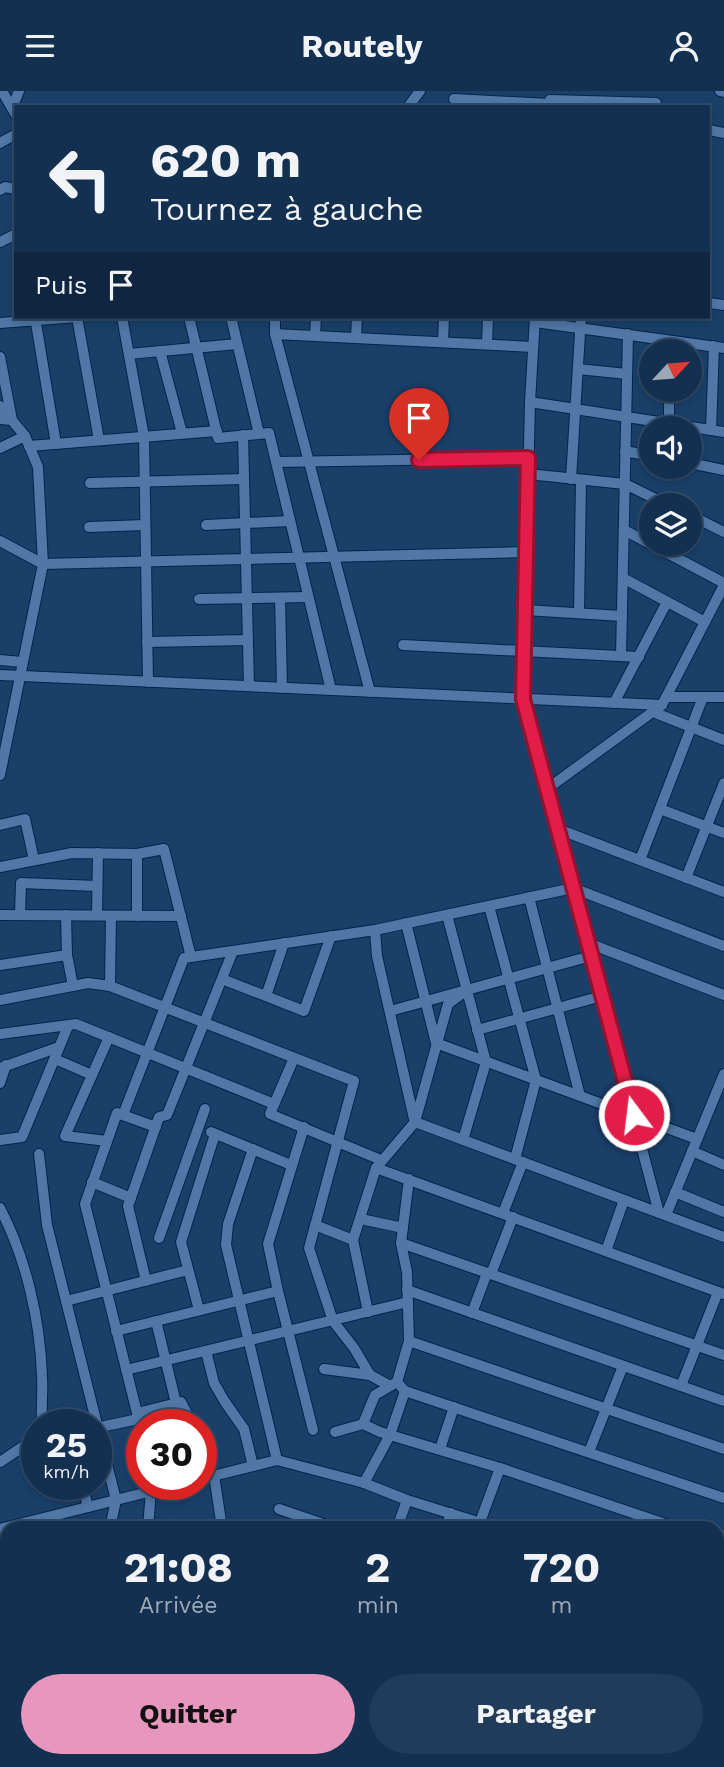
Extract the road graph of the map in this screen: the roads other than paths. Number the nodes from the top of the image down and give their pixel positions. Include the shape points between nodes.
1 (2, 91) edge
2 (421, 91) edge
3 (657, 91) edge
4 (454, 99) edge
5 (497, 100) edge
6 (550, 100) edge
7 (410, 105) edge
8 (656, 105) edge
9 (14, 112) edge
10 (0, 131) edge
11 (14, 135) edge
12 (0, 142) edge
13 (29, 319) edge
14 (36, 319) edge
15 (77, 319) edge
16 (122, 319) edge
17 (190, 319) edge
18 (231, 319) edge
19 (275, 319) edge
20 (316, 319) edge
21 (357, 319) edge
22 (444, 319) edge
23 (488, 319) edge
24 (535, 319) edge
25 (581, 322) edge
26 (0, 323) edge
27 (275, 334) junction
28 (628, 334) junction
29 (315, 336) junction
30 (356, 338) junction
31 (646, 339) edge
32 (443, 342) junction
33 (237, 344) junction
34 (486, 344) junction
35 (533, 347) junction
36 (719, 347) edge
37 (197, 348) junction
38 (160, 351) junction
39 (129, 354) junction
40 (0, 357) edge
41 (578, 369) junction
42 (627, 374) junction
43 (530, 402) junction
44 (0, 406) edge
45 (575, 409) junction
46 (626, 417) junction
47 (0, 419) edge
48 (639, 419) edge
49 (12, 420) junction
50 (702, 428) edge
51 (711, 430) junction
52 (216, 431) junction
53 (724, 432) edge
54 (182, 433) junction
55 (260, 434) junction
56 (243, 435) junction
57 (144, 437) junction
58 (99, 440) junction
59 (27, 441) junction
60 (56, 444) junction
61 (0, 448) edge
62 (625, 451) junction
63 (639, 454) edge
64 (528, 458) junction
65 (276, 462) junction
66 (309, 462) junction
67 (702, 465) edge
68 (724, 470) edge
69 (528, 474) junction
70 (244, 479) junction
71 (576, 479) junction
72 (145, 482) junction
73 (90, 483) dead end
74 (625, 484) junction
75 (643, 493) edge
76 (290, 521) junction
77 (702, 521) edge
78 (246, 524) junction
79 (145, 525) junction
80 (205, 525) dead end
81 (89, 527) dead end
82 (624, 530) junction
83 (724, 532) edge
84 (0, 541) edge
85 (527, 552) junction
86 (334, 557) junction
87 (299, 558) junction
88 (246, 559) junction
89 (146, 562) junction
90 (43, 564) junction
91 (623, 578) junction
92 (724, 584) edge
93 (308, 597) junction
94 (247, 598) junction
95 (280, 598) junction
96 (198, 599) dead end
97 (667, 602) junction
98 (525, 610) junction
99 (579, 613) junction
100 (622, 616) junction
101 (705, 622) junction
102 (248, 641) junction
103 (148, 642) junction
104 (404, 645) dead end
105 (524, 651) junction
106 (621, 656) junction
107 (639, 657) junction
108 (0, 660) edge
109 (22, 662) junction
110 (0, 674) edge
111 (19, 676) junction
112 (148, 682) junction
113 (249, 686) junction
114 (282, 688) junction
115 (331, 690) junction
116 (370, 692) junction
117 (703, 697) junction
118 (724, 697) edge
119 (523, 699) junction
120 (614, 703) junction
121 (660, 705) junction
122 (691, 727) junction
123 (724, 740) edge
124 (0, 775) edge
125 (724, 783) edge
126 (547, 789) junction
127 (660, 809) junction
128 (0, 825) edge
129 (706, 827) junction
130 (558, 829) junction
131 (724, 833) edge
132 (98, 853) junction
133 (137, 854) junction
134 (34, 860) junction
135 (640, 860) junction
136 (0, 867) edge
137 (686, 877) junction
138 (97, 886) junction
139 (573, 888) junction
140 (724, 892) edge
141 (529, 897) junction
142 (489, 906) junction
143 (0, 915) edge
144 (20, 915) junction
145 (66, 915) junction
146 (97, 915) junction
147 (111, 915) junction
148 (447, 915) junction
149 (137, 916) junction
150 (181, 916) junction
151 (406, 923) junction
152 (374, 930) junction
153 (331, 936) junction
154 (284, 943) junction
155 (588, 943) junction
156 (724, 946) edge
157 (233, 951) junction
158 (67, 955) junction
159 (591, 956) junction
160 (191, 957) junction
161 (0, 965) edge
162 (547, 968) junction
163 (222, 979) junction
164 (508, 979) junction
165 (73, 986) junction
166 (110, 986) junction
167 (467, 990) junction
168 (724, 995) edge
169 (266, 996) junction
170 (602, 996) junction
171 (0, 1000) edge
172 (425, 1001) junction
173 (165, 1007) junction
174 (557, 1008) junction
175 (390, 1011) junction
176 (519, 1018) junction
177 (204, 1023) junction
178 (68, 1026) junction
179 (478, 1030) junction
180 (0, 1034) edge
181 (109, 1037) junction
182 (436, 1043) junction
183 (60, 1047) junction
184 (147, 1053) junction
185 (294, 1058) junction
186 (55, 1059) junction
187 (486, 1062) junction
188 (3, 1067) edge
189 (186, 1068) junction
190 (724, 1074) edge
191 (92, 1075) junction
192 (536, 1080) junction
193 (0, 1083) edge
194 (580, 1096) junction
195 (274, 1104) junction
196 (205, 1109) dead end
197 (123, 1115) junction
198 (634, 1115) junction
199 (415, 1122) junction
200 (156, 1127) junction
201 (199, 1127) junction
202 (304, 1127) junction
203 (215, 1134) junction
204 (697, 1139) junction
205 (0, 1140) edge
206 (338, 1140) junction
207 (463, 1140) junction
208 (107, 1141) junction
209 (253, 1149) junction
210 (692, 1151) junction
211 (39, 1154) dead end
212 (519, 1161) junction
213 (379, 1164) junction
214 (291, 1165) junction
215 (724, 1165) edge
216 (409, 1179) junction
217 (92, 1182) junction
218 (675, 1192) junction
219 (131, 1198) junction
220 (624, 1200) junction
221 (0, 1208) edge
222 (724, 1212) edge
223 (662, 1214) junction
224 (508, 1215) junction
225 (361, 1219) junction
226 (315, 1225) junction
227 (403, 1228) junction
228 (724, 1237) edge
229 (159, 1238) dead end
230 (353, 1240) junction
231 (401, 1243) junction
232 (606, 1251) junction
233 (188, 1270) junction
234 (489, 1274) junction
235 (146, 1281) junction
236 (106, 1291) junction
237 (278, 1291) junction
238 (721, 1293) edge
239 (407, 1296) junction
240 (239, 1300) junction
241 (66, 1301) junction
242 (199, 1310) junction
243 (368, 1312) junction
244 (472, 1313) junction
245 (156, 1321) junction
246 (333, 1321) junction
247 (116, 1331) junction
248 (288, 1331) junction
249 (249, 1341) junction
250 (409, 1341) junction
251 (697, 1346) junction
252 (206, 1351) junction
253 (724, 1355) edge
254 (166, 1361) junction
255 (623, 1366) junction
256 (324, 1369) dead end
257 (126, 1370) junction
258 (374, 1378) junction
259 (393, 1384) junction
260 (681, 1386) junction
261 (405, 1391) junction
262 (375, 1395) junction
263 (724, 1401) edge
264 (176, 1403) junction
265 (454, 1407) junction
266 (41, 1409) edge
267 (92, 1409) edge
268 (135, 1409) edge
269 (158, 1409) edge
270 (185, 1409) edge
271 (606, 1409) junction
272 (363, 1424) junction
273 (313, 1430) dead end
274 (335, 1432) dead end
275 (390, 1435) junction
276 (21, 1448) edge
277 (724, 1449) edge
278 (440, 1450) junction
279 (589, 1452) junction
280 (277, 1460) junction
281 (0, 1462) edge
282 (253, 1466) junction
283 (500, 1468) junction
284 (217, 1474) edge
285 (364, 1483) junction
286 (112, 1485) edge
287 (217, 1495) edge
288 (126, 1497) edge
289 (724, 1497) edge
290 (86, 1500) edge
291 (116, 1500) junction
292 (152, 1500) edge
293 (407, 1500) junction
294 (88, 1507) junction
295 (279, 1509) dead end
296 (451, 1513) junction
297 (32, 1521) edge
298 (112, 1521) edge
299 (149, 1521) edge
300 (221, 1521) edge
301 (314, 1521) edge
302 (400, 1521) edge
303 (448, 1521) edge
304 (477, 1521) edge
305 (480, 1521) edge
306 (656, 1521) edge

1 - 9 street
2 - 7 street
3 - 8 street
4 - 5 street
5 - 6 street
6 - 8 street
10 - 11 street
11 - 12 street
13 - 26 street
14 - 60 street
15 - 58 street
16 - 39 street
17 - 37 street
18 - 33 street
19 - 27 street
20 - 29 street
21 - 30 street
22 - 32 street
23 - 34 street
24 - 25 street
24 - 35 street
25 - 28 street
25 - 41 street
27 - 29 street
27 - 66 street
28 - 31 street
28 - 42 street
29 - 30 street
30 - 32 street
32 - 34 street
33 - 37 street
33 - 55 street
34 - 35 street
35 - 43 street
36 - 51 street
37 - 38 street
37 - 52 street
38 - 39 street
38 - 54 street
39 - 57 street
40 - 49 street
41 - 42 street
41 - 45 street
42 - 46 street
43 - 45 street
43 - 64 street
44 - 49 street
45 - 46 street
45 - 71 street
46 - 48 street
46 - 62 street
47 - 49 street
49 - 59 street
50 - 51 street
51 - 53 street
52 - 54 street
52 - 56 street via 218,438
54 - 57 street
55 - 56 street
55 - 65 street via 269,433
56 - 70 street
57 - 58 street
57 - 72 street
58 - 60 street
59 - 60 street
59 - 61 street
59 - 90 street via 38,467
62 - 63 street
62 - 74 street
64 - 66 street
64 - 69 street
65 - 66 street
65 - 76 street
66 - 86 street
67 - 68 street
69 - 71 street
69 - 85 street
70 - 72 street
70 - 78 street
71 - 74 street
71 - 99 street
72 - 73 street
72 - 79 street
74 - 75 street
74 - 82 street
76 - 78 street
76 - 87 street
77 - 83 street
78 - 80 street
78 - 88 street
79 - 81 street
79 - 89 street
82 - 91 street
82 - 92 street
84 - 90 street
85 - 86 street
85 - 98 street
86 - 87 street
86 - 116 street
87 - 88 street
87 - 93 street
88 - 89 street
88 - 94 street
89 - 90 street
89 - 103 street
90 - 109 street
91 - 97 street
91 - 100 street
92 - 101 street
93 - 95 street
93 - 115 street
94 - 95 street
94 - 96 street
94 - 102 street
95 - 114 street
97 - 101 street
97 - 107 street
98 - 99 street
98 - 105 street
99 - 100 street
100 - 106 street
101 - 121 street
102 - 103 street
102 - 113 street
103 - 112 street
104 - 105 street
105 - 106 street
105 - 119 street
106 - 107 street
107 - 120 street
108 - 109 street
109 - 111 street
110 - 111 street
111 - 112 street
111 - 124 street
112 - 113 street
113 - 114 street
114 - 115 street
115 - 116 street
116 - 119 street
117 - 118 street
117 - 121 street
117 - 122 street
119 - 120 street
119 - 126 street
120 - 121 street
121 - 122 street
121 - 126 street
122 - 123 street
122 - 127 street
125 - 129 street
126 - 130 street
127 - 129 street
127 - 135 street
128 - 134 street via 25,819
129 - 131 street
129 - 137 street
130 - 135 street
130 - 139 street
132 - 133 street
132 - 134 street
132 - 138 street
133 - 149 street
133 - 150 street via 164,849
134 - 136 street
135 - 137 street
137 - 140 street
138 - 144 street via 22,883
138 - 146 street
139 - 141 street
139 - 155 street
139 - 156 street
141 - 142 street
141 - 162 street
142 - 148 street
142 - 164 street
143 - 144 street
144 - 145 street
145 - 146 street
145 - 158 street
146 - 147 street
147 - 149 street
147 - 166 street
148 - 151 street
148 - 167 street
149 - 150 street
150 - 160 street
151 - 152 street
151 - 172 street
152 - 153 street
152 - 175 street
153 - 154 street
153 - 169 street via 304,1011
154 - 157 street
154 - 169 street
155 - 159 street
155 - 168 street
157 - 160 street
157 - 163 street
158 - 161 street
158 - 165 street
159 - 162 street
159 - 170 street
160 - 173 street via 184,958
162 - 164 street
162 - 174 street
163 - 169 street
163 - 177 street
164 - 167 street
164 - 176 street
165 - 166 street
165 - 171 street
166 - 173 street
167 - 172 street
167 - 179 street
167 - 182 street via 448,1005
170 - 174 street
170 - 198 street
172 - 175 street
172 - 182 street
173 - 177 street
173 - 184 street
174 - 176 street
174 - 194 street
175 - 199 street
176 - 179 street
176 - 192 street
177 - 185 street
177 - 189 street
178 - 180 street
178 - 181 street via 76,1024
178 - 183 street
179 - 187 street
181 - 184 street
181 - 191 street
182 - 187 street
182 - 199 street
183 - 186 street
183 - 188 street
184 - 189 street
184 - 197 street
185 - 195 street
185 - 206 street via 354,1081
186 - 191 street
186 - 205 street via 22,1137
187 - 192 street
187 - 207 street
188 - 193 street
189 - 195 street
189 - 200 street via 167,1115 159,1117
190 - 204 street
191 - 208 street via 65,1136
192 - 194 street
192 - 212 street
194 - 198 street
195 - 202 street via 270,1114
196 - 201 street
197 - 200 street
197 - 208 street via 117,1113
198 - 204 street
198 - 223 street
199 - 207 street
199 - 213 street
200 - 219 street
201 - 203 street
201 - 229 street
202 - 206 street
202 - 214 street
203 - 209 street
203 - 233 street via 181,1242
204 - 210 street
206 - 213 street
206 - 226 street
207 - 212 street
208 - 217 street
209 - 214 street
209 - 240 street via 228,1224 226,1245
210 - 215 street
210 - 218 street
211 - 241 street via 47,1225
212 - 220 street
212 - 224 street
213 - 216 street
213 - 225 street
214 - 237 street via 268,1244
216 - 224 street
216 - 227 street
217 - 219 street
217 - 236 street via 85,1204
218 - 222 street
218 - 223 street
219 - 235 street via 128,1206
220 - 223 street
220 - 232 street
221 - 266 street via 18,1248 37,1329
223 - 228 street
224 - 232 street
224 - 234 street
225 - 227 street
225 - 230 street
226 - 230 street
226 - 246 street via 309,1248
227 - 231 street
230 - 243 street
231 - 234 street
231 - 239 street
232 - 238 street
233 - 235 street
233 - 242 street
234 - 244 street
234 - 251 street
235 - 236 street
236 - 241 street
236 - 247 street
237 - 240 street
237 - 248 street
238 - 251 street
239 - 243 street
239 - 244 street
239 - 250 street
240 - 242 street
240 - 249 street
241 - 267 street
242 - 245 street
243 - 246 street
244 - 255 street
245 - 247 street
245 - 254 street
246 - 248 street
246 - 258 street
247 - 257 street
248 - 249 street
248 - 273 street
249 - 252 street
249 - 280 street
250 - 259 street
250 - 271 street
251 - 253 street
251 - 260 street
252 - 254 street
252 - 282 street via 214,1383 244,1429
254 - 257 street
254 - 264 street
255 - 260 street
255 - 271 street
256 - 258 street
257 - 268 street
258 - 259 street
258 - 262 street
259 - 261 street
259 - 262 street
260 - 263 street
261 - 265 street
261 - 275 street
262 - 272 street
264 - 269 street
264 - 270 street via 181,1402
265 - 278 street
265 - 279 street
271 - 277 street
271 - 279 street
272 - 274 street
272 - 275 street
275 - 278 street
275 - 285 street
276 - 281 street
278 - 283 street
279 - 289 street
280 - 282 street
280 - 285 street
282 - 284 street
283 - 305 street
283 - 306 street
285 - 293 street
286 - 291 street
287 - 300 street
288 - 291 street
290 - 294 street
291 - 294 street
291 - 298 street
292 - 299 street
293 - 296 street
293 - 302 street
294 - 297 street
295 - 301 street
296 - 303 street
296 - 304 street

